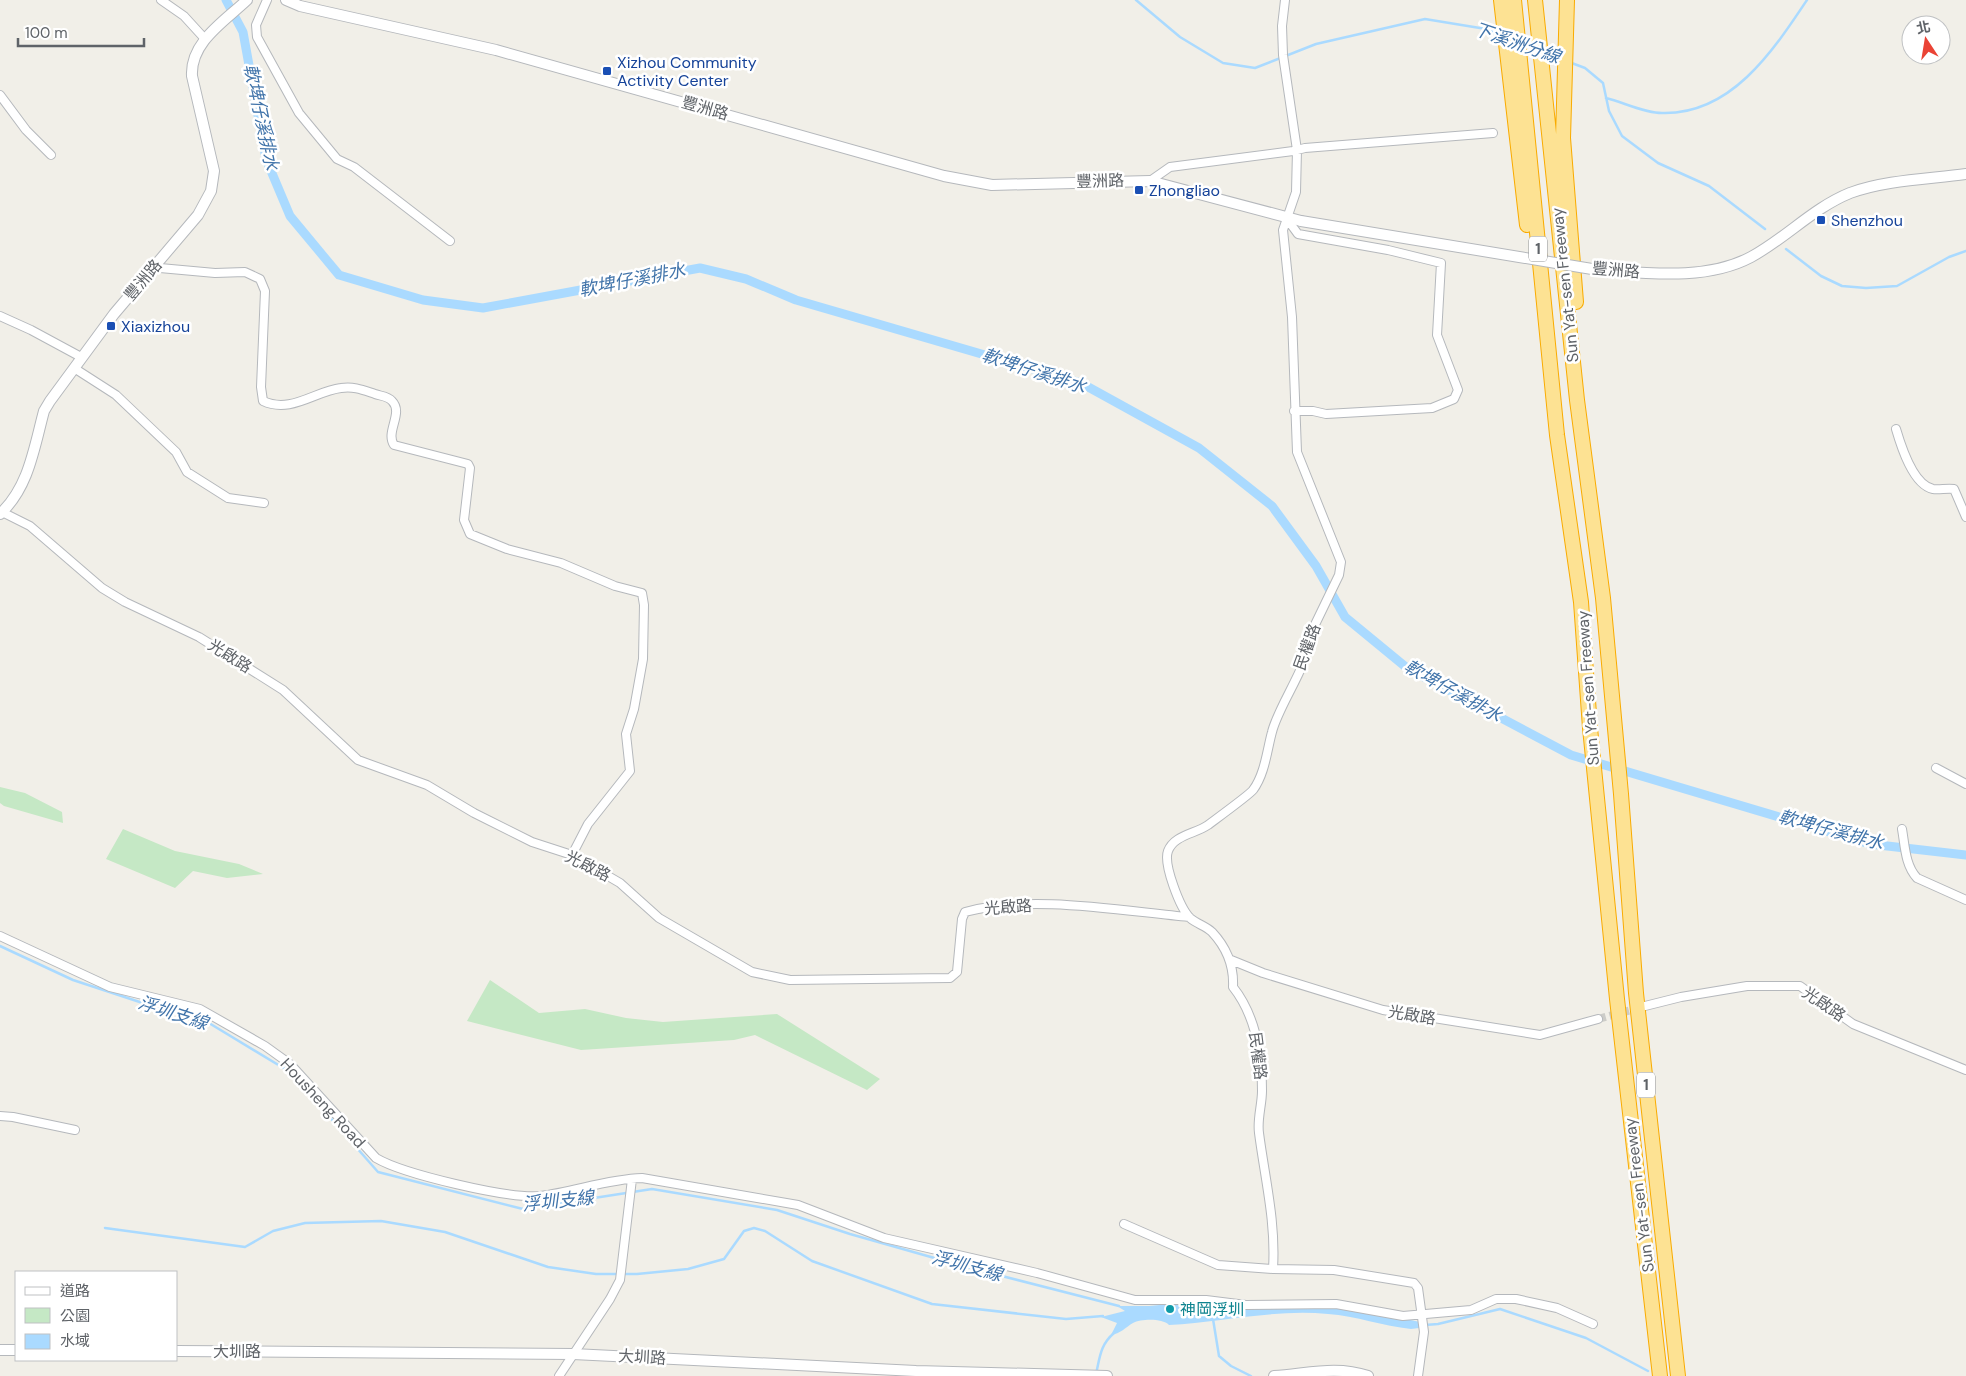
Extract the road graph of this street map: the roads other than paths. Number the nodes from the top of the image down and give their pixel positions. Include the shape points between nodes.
1 (161, 0) edge
2 (247, 0) edge
3 (267, 0) edge
4 (286, 0) edge
5 (1286, 0) edge
6 (1501, 0) edge
7 (1514, 0) edge
8 (1568, 0) edge
9 (1535, 5) edge
10 (1510, 23) junction
11 (208, 37) junction
12 (0, 95) edge
13 (1493, 133) dead end
14 (1297, 150) junction
15 (52, 154) dead end
16 (1966, 174) edge
17 (1150, 181) junction
18 (1287, 219) junction
19 (450, 241) dead end
20 (156, 265) junction
21 (0, 316) edge
22 (81, 357) junction
23 (74, 368) junction
24 (1578, 400) junction
25 (1294, 411) junction
26 (1896, 429) dead end
27 (264, 503) dead end
28 (1, 513) edge
29 (1966, 517) edge
30 (1936, 768) dead end
31 (1966, 784) edge
32 (1902, 829) dead end
33 (572, 855) junction
34 (1966, 900) edge
35 (1189, 917) junction
36 (0, 936) edge
37 (1231, 960) junction
38 (1645, 1006) tunnel mouth
39 (1598, 1019) tunnel mouth
40 (1966, 1070) edge
41 (0, 1116) edge
42 (75, 1130) dead end
43 (632, 1178) junction
44 (1124, 1224) dead end
45 (1273, 1269) junction
46 (1422, 1317) junction
47 (1593, 1324) dead end
48 (0, 1350) edge
49 (15, 1350) edge
50 (178, 1351) edge
51 (573, 1354) junction
52 (913, 1373) edge
53 (954, 1374) edge
54 (1300, 1374) edge
55 (1090, 1375) edge
56 (559, 1376) edge
57 (1102, 1376) edge
58 (1107, 1376) edge
59 (1274, 1376) edge
60 (1368, 1376) edge
61 (1418, 1376) edge
62 (1660, 1376) edge
63 (1678, 1376) edge

1 - 11 street
2 - 11 street, 豐洲路
3 - 19 street via 256,25 257,37 299,113 337,159 354,167
4 - 17 street, 豐洲路 via 300,6 496,50 944,176 992,184
5 - 14 street via 1283,55
6 - 10 highway
7 - 10 highway, Sun Yat-sen Freeway / 1
8 - 24 highway via 1563,138 1577,320
9 - 24 highway, Sun Yat-sen Freeway / 1
10 - 62 highway, Sun Yat-sen Freeway / 1 via 1557,435 1581,602 1597,799
11 - 20 street, 豐洲路 via 193,58 192,76 214,171 213,185 204,208
12 - 15 street via 26,130
13 - 14 street
14 - 17 street via 1170,167
14 - 18 street via 1296,192
16 - 18 street, 豐洲路, bridge via 1852,192 1832,201 1750,258 1675,275 1598,270
17 - 18 street, 豐洲路
18 - 25 street via 1283,230 1292,317
18 - 25 street via 1298,234 1441,263 1437,335 1458,390 1454,399 1432,408 1326,414
20 - 22 street, 豐洲路
20 - 33 street via 215,273 245,272 260,279 265,291 260,387 265,402 295,403 344,387 361,388 391,399 396,413 390,438 394,445 467,462 470,466 464,520 470,534 642,593 645,645 626,734 630,771 588,824
21 - 22 street
22 - 23 street, 豐洲路
23 - 27 street via 116,395 176,452 187,472 228,498
23 - 28 street, 豐洲路 via 47,406 24,483
24 - 63 highway, Sun Yat-sen Freeway / 1 via 1603,598 1636,993
25 - 35 street, 民權路 via 1297,452 1341,562 1339,575 1309,637 1310,648 1272,730 1266,761 1253,790 1207,825 1173,841 1167,852 1168,868
26 - 29 street via 1901,449 1920,482 1932,489 1954,489
28 - 33 street, 光啟路 via 30,526 102,588 199,637 284,690 358,760 427,785 532,842
30 - 31 street
32 - 34 street via 1912,873
33 - 35 street, 光啟路 via 620,883 659,918 718,953 752,972 790,980 950,978 957,972 962,918 965,912 976,909 1048,904
35 - 37 street, 民權路 via 1212,932
36 - 43 street, Housheng Road via 110,987 200,1009 265,1046 290,1064 371,1154 394,1166 516,1196 549,1194
37 - 39 street, 光啟路 via 1262,973 1383,1010 1540,1035
37 - 45 street, 民權路 via 1233,987 1246,1003 1256,1030 1262,1091 1258,1131 1275,1241
38 - 40 street, 光啟路 via 1747,986 1800,986 1853,1024
41 - 42 street
43 - 46 street via 798,1205 884,1238 1037,1273 1135,1300 1206,1300 1246,1305 1336,1304
43 - 51 street via 620,1274 610,1299
44 - 45 street via 1218,1265
45 - 46 street via 1334,1270 1414,1283 1418,1288
46 - 47 street via 1471,1310 1496,1299 1516,1299 1557,1308
46 - 61 street via 1424,1332
48 - 49 street
50 - 51 street, 大圳路
51 - 52 street, 大圳路
51 - 56 street
52 - 53 street, 大圳路
53 - 55 street, 大圳路
54 - 59 street
54 - 60 street via 1342,1370
55 - 57 street, 大圳路
57 - 58 street, 大圳路

